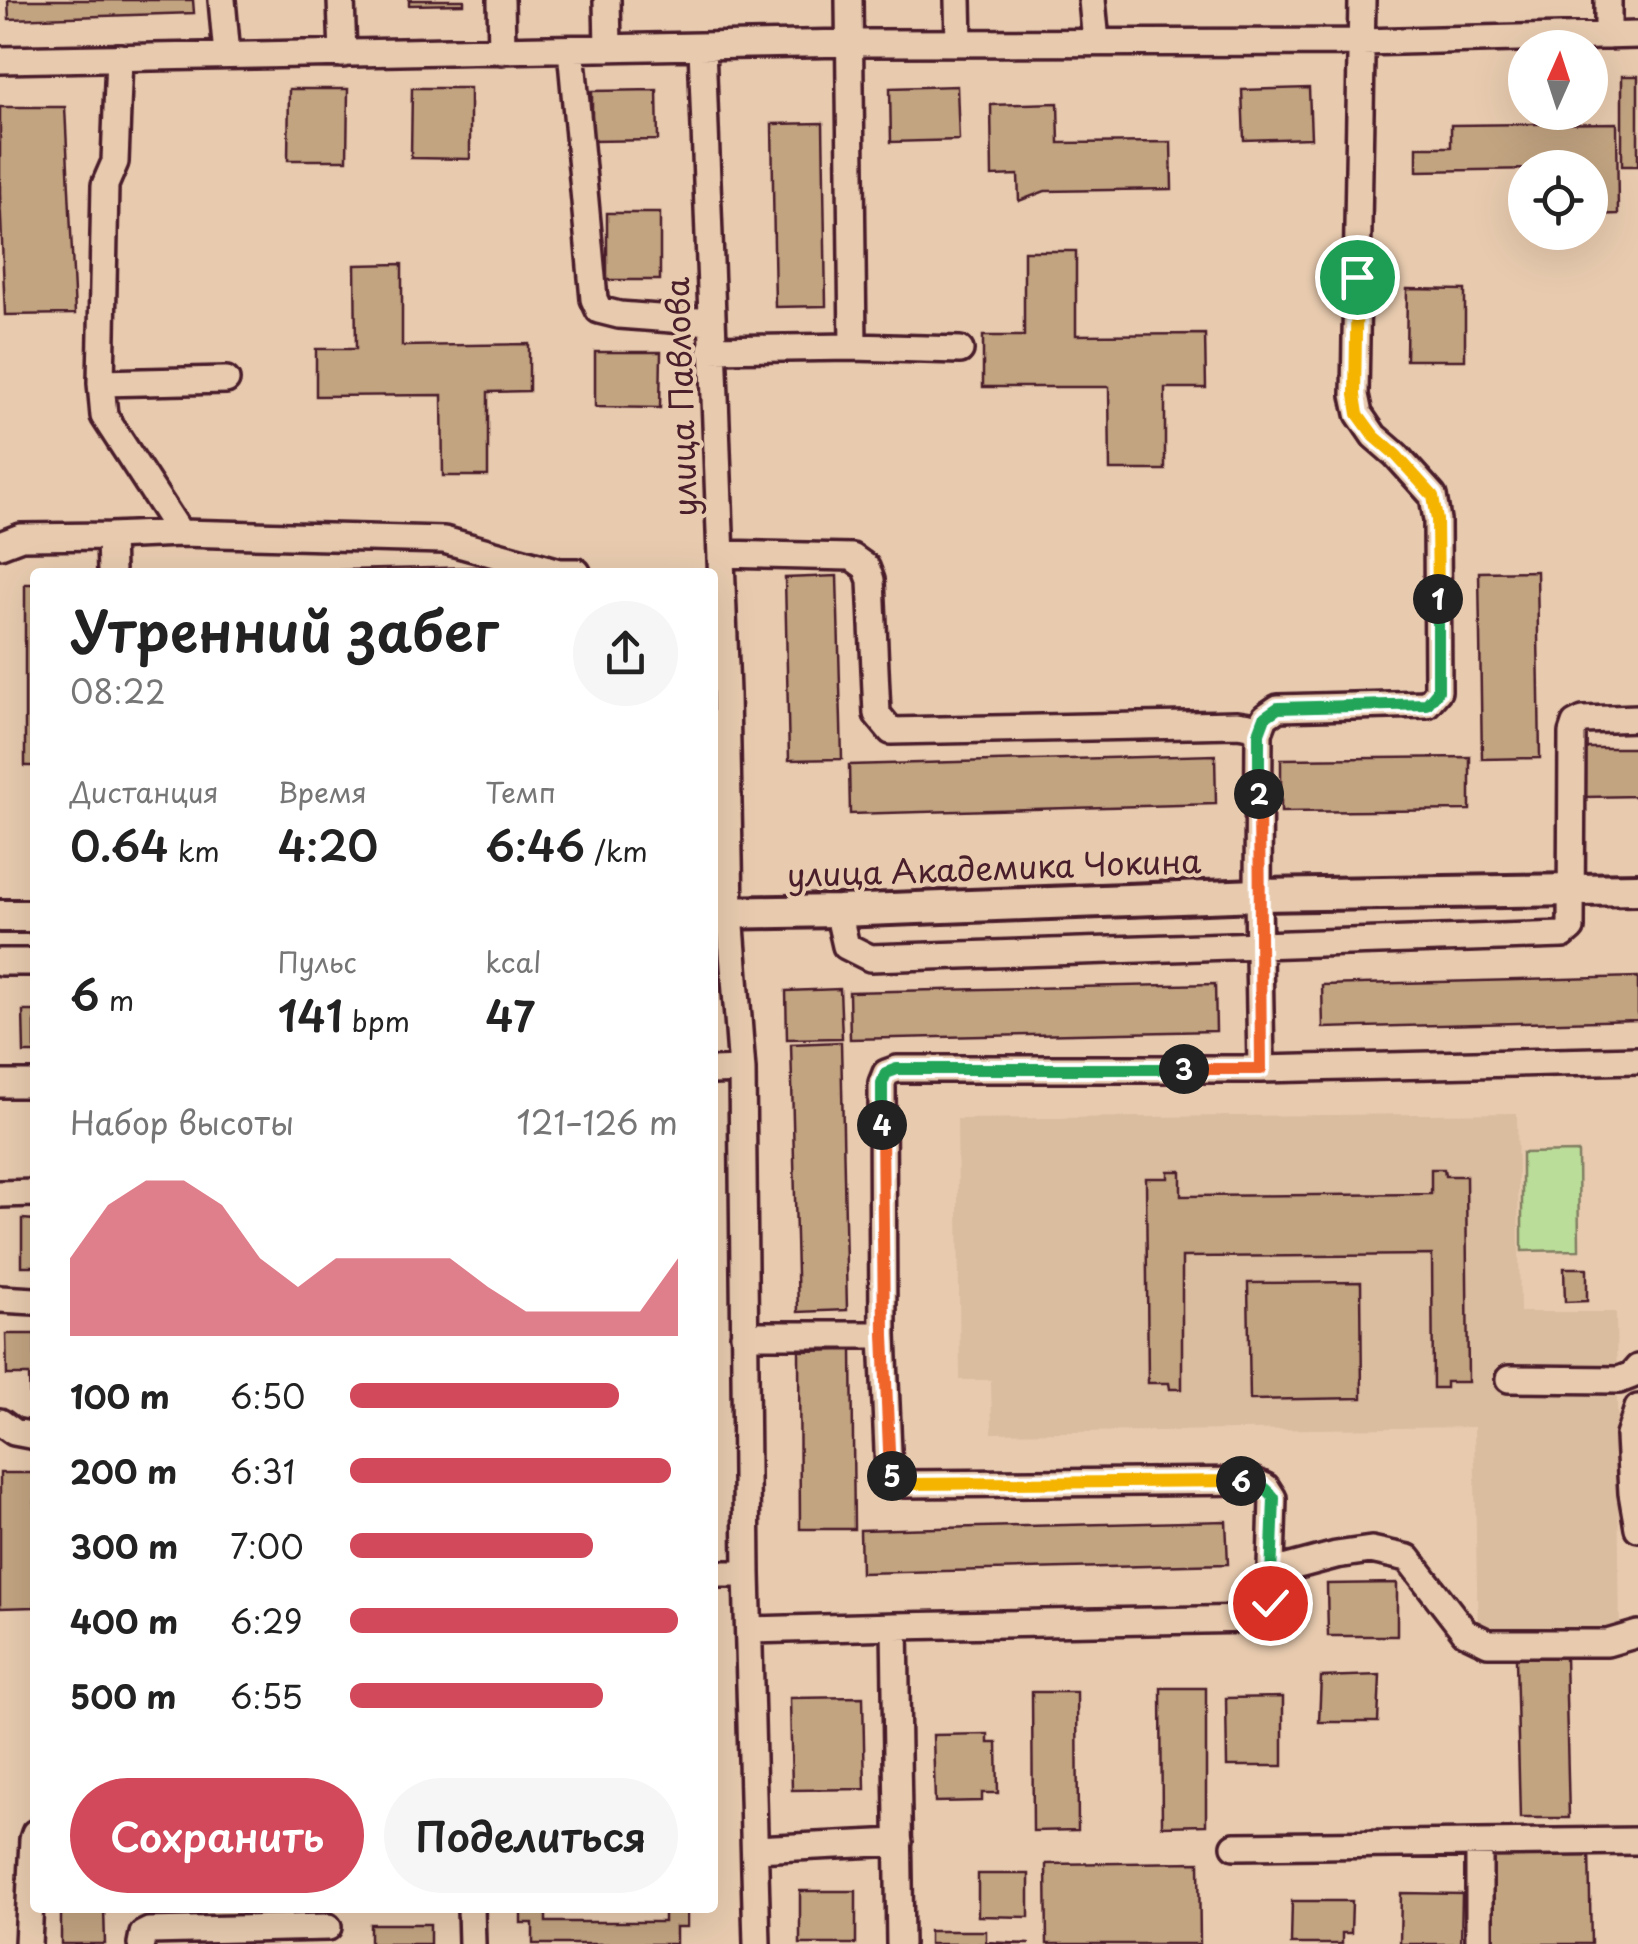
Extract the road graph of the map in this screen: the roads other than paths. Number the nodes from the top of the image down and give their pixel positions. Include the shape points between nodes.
1 (222, 0) edge
2 (341, 0) edge
3 (501, 0) edge
4 (607, 0) edge
5 (849, 0) edge
6 (958, 0) edge
7 (1092, 0) edge
8 (1362, 0) edge
9 (1608, 0) edge
10 (1608, 30) edge
11 (1608, 36) edge
12 (1638, 36) edge
13 (1508, 38) edge
14 (1096, 42) junction
15 (1361, 42) junction
16 (850, 43) junction
17 (959, 43) junction
18 (608, 48) junction
19 (702, 48) junction
20 (571, 49) junction
21 (502, 51) junction
22 (343, 54) junction
23 (227, 56) junction
24 (118, 57) junction
25 (0, 60) edge
26 (710, 322) junction
27 (853, 347) junction
28 (711, 349) junction
29 (960, 350) dead end
30 (226, 380) dead end
31 (101, 383) junction
32 (180, 533) junction
33 (110, 536) junction
34 (1, 541) edge
35 (110, 568) edge
36 (546, 568) edge
37 (718, 568) edge
38 (718, 570) edge
39 (718, 648) edge
40 (719, 693) edge
41 (1638, 718) edge
42 (1259, 733) junction
43 (1571, 889) junction
44 (1638, 889) edge
45 (1258, 895) junction
46 (838, 911) junction
47 (721, 912) edge
48 (0, 916) edge
49 (30, 916) edge
50 (1260, 946) junction
51 (0, 962) edge
52 (30, 962) edge
53 (1638, 1060) edge
54 (1261, 1069) junction
55 (742, 1070) junction
56 (718, 1071) edge
57 (0, 1084) edge
58 (30, 1084) edge
59 (30, 1192) edge
60 (0, 1194) edge
61 (0, 1300) edge
62 (30, 1301) edge
63 (744, 1335) junction
64 (884, 1335) junction
65 (1638, 1368) edge
66 (1509, 1378) dead end
67 (1638, 1408) edge
68 (0, 1422) edge
69 (30, 1435) edge
70 (1638, 1528) edge
71 (1272, 1572) junction
72 (718, 1574) edge
73 (747, 1574) junction
74 (896, 1626) junction
75 (749, 1630) junction
76 (1638, 1634) edge
77 (898, 1842) junction
78 (1479, 1842) junction
79 (1638, 1842) edge
80 (1235, 1846) dead end
81 (754, 1848) junction
82 (30, 1913) edge
83 (471, 1913) edge
84 (328, 1926) edge
85 (28, 1944) edge
86 (142, 1944) edge
87 (472, 1944) edge
88 (757, 1944) edge
89 (900, 1944) edge
90 (1480, 1944) edge

1 - 23 street
2 - 22 street
3 - 21 street
4 - 18 street
5 - 16 street
6 - 17 street
7 - 14 street
8 - 15 street
9 - 10 street
11 - 12 street
13 - 15 street
14 - 15 street
14 - 17 street
15 - 42 street via 1355,395 1358,414 1374,436 1433,496 1438,691 1427,704 1278,708
16 - 17 street
16 - 19 street
16 - 27 street
18 - 19 street
18 - 20 street
19 - 26 street, улица Павлова
20 - 21 street
20 - 26 street via 599,310
21 - 22 street
22 - 23 street
23 - 24 street
24 - 25 street
24 - 31 street via 115,162 105,185
26 - 28 street, улица Павлова
27 - 28 street
27 - 29 street
28 - 37 street, улица Павлова
30 - 31 street
31 - 32 street via 104,416
32 - 33 street
32 - 36 street via 444,540
33 - 34 street
33 - 35 street
38 - 39 street, улица Павлова
38 - 42 street via 852,557 866,567 877,714 891,731 1237,724
39 - 40 street, улица Павлова
40 - 47 street, улица Павлова
41 - 43 street via 1575,724
42 - 45 street
43 - 44 main road, улица Академика Чокина
43 - 45 main road, улица Академика Чокина
43 - 50 street via 1571,928 1563,936
45 - 46 main road, улица Академика Чокина
45 - 50 street
46 - 47 main road, улица Академика Чокина
46 - 50 street via 846,946 870,958
47 - 55 street, улица Павлова
48 - 49 main road
50 - 54 street
51 - 52 street
53 - 54 street
54 - 64 street via 886,1073
55 - 56 street
55 - 63 street, улица Павлова
57 - 58 street
59 - 60 street
61 - 62 street
63 - 64 street
63 - 73 street, улица Павлова
64 - 71 street via 894,1481 1254,1481 1274,1498
65 - 66 street via 1620,1380
67 - 70 street via 1629,1436
68 - 69 street
71 - 74 street via 1270,1603 1254,1618
71 - 76 street via 1371,1550 1408,1558 1465,1632 1488,1644 1606,1643
72 - 73 street
73 - 75 street, улица Павлова
74 - 75 street
74 - 77 street
75 - 81 street, улица Павлова
77 - 81 street
77 - 89 street
78 - 79 street
78 - 80 street
78 - 90 street
81 - 88 street, улица Павлова
82 - 85 street
83 - 87 street
84 - 86 street via 149,1930

